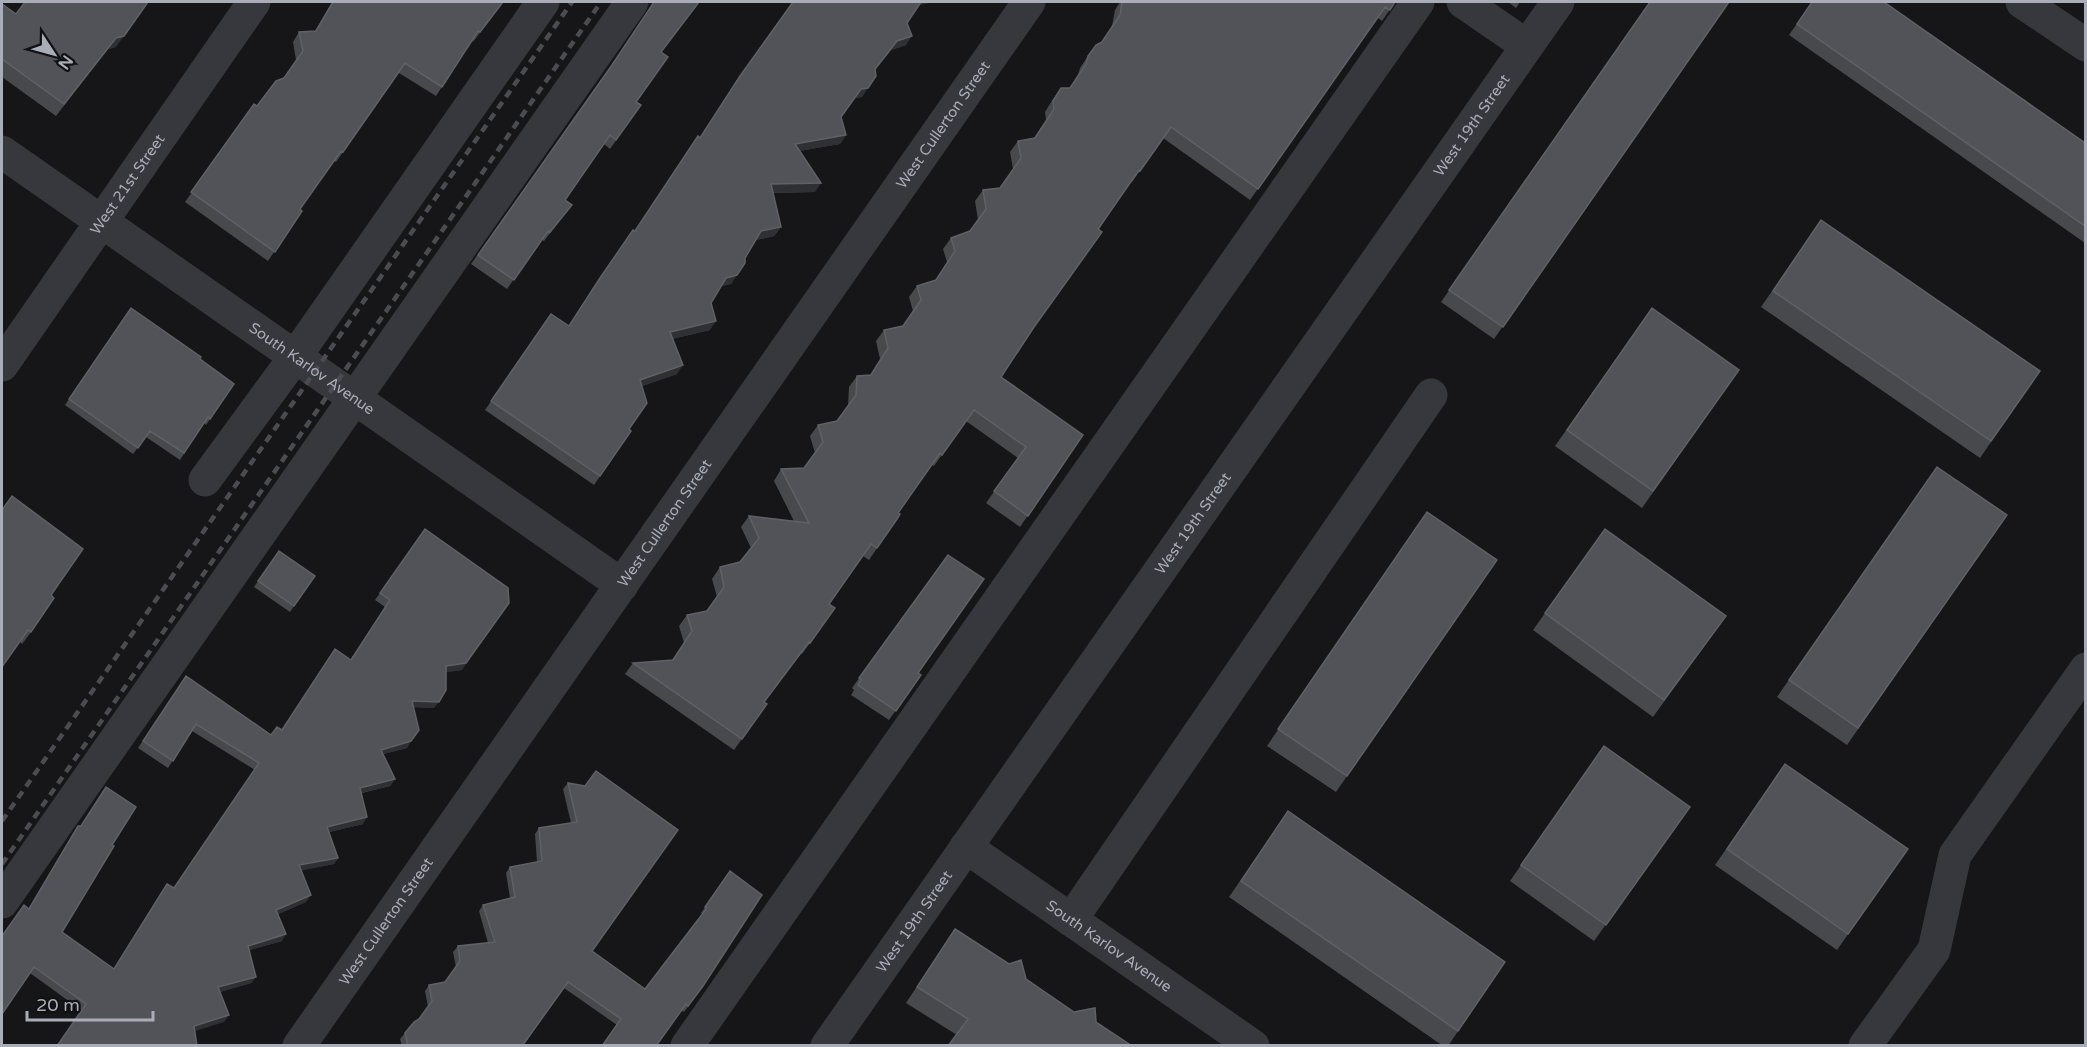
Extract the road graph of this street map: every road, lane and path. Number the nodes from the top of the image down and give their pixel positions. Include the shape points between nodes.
1 (254, 2) edge
2 (543, 2) edge
3 (632, 2) edge
4 (1029, 2) edge
5 (1418, 2) edge
6 (1463, 2) edge
7 (1558, 2) edge
8 (2022, 2) edge
9 (2085, 45) edge
10 (1527, 46) junction
11 (2, 152) edge
12 (101, 222) junction
13 (295, 357) junction
14 (2, 364) edge
15 (1431, 394) dead end
16 (354, 398) junction
17 (205, 480) dead end
18 (622, 585) junction
19 (2085, 669) edge
20 (966, 847) junction
21 (2, 902) edge
22 (1071, 920) junction
23 (299, 1046) edge
24 (687, 1046) edge
25 (827, 1046) edge
26 (1253, 1046) edge
27 (1865, 1046) edge

1 - 12 street, West 21st Street
2 - 13 street
3 - 16 street
4 - 18 street, West Cullerton Street
5 - 24 street
6 - 10 street
7 - 10 street, West 19th Street
8 - 9 street
10 - 20 street, West 19th Street
11 - 12 street, South Karlov Avenue
12 - 13 street, South Karlov Avenue
12 - 14 street, West 21st Street
13 - 16 street, South Karlov Avenue
13 - 17 street
15 - 22 street
16 - 18 street, South Karlov Avenue
16 - 21 street
18 - 23 street, West Cullerton Street
19 - 27 street via 1955,855 1934,950
20 - 22 street, South Karlov Avenue
20 - 25 street, West 19th Street
22 - 26 street, South Karlov Avenue

